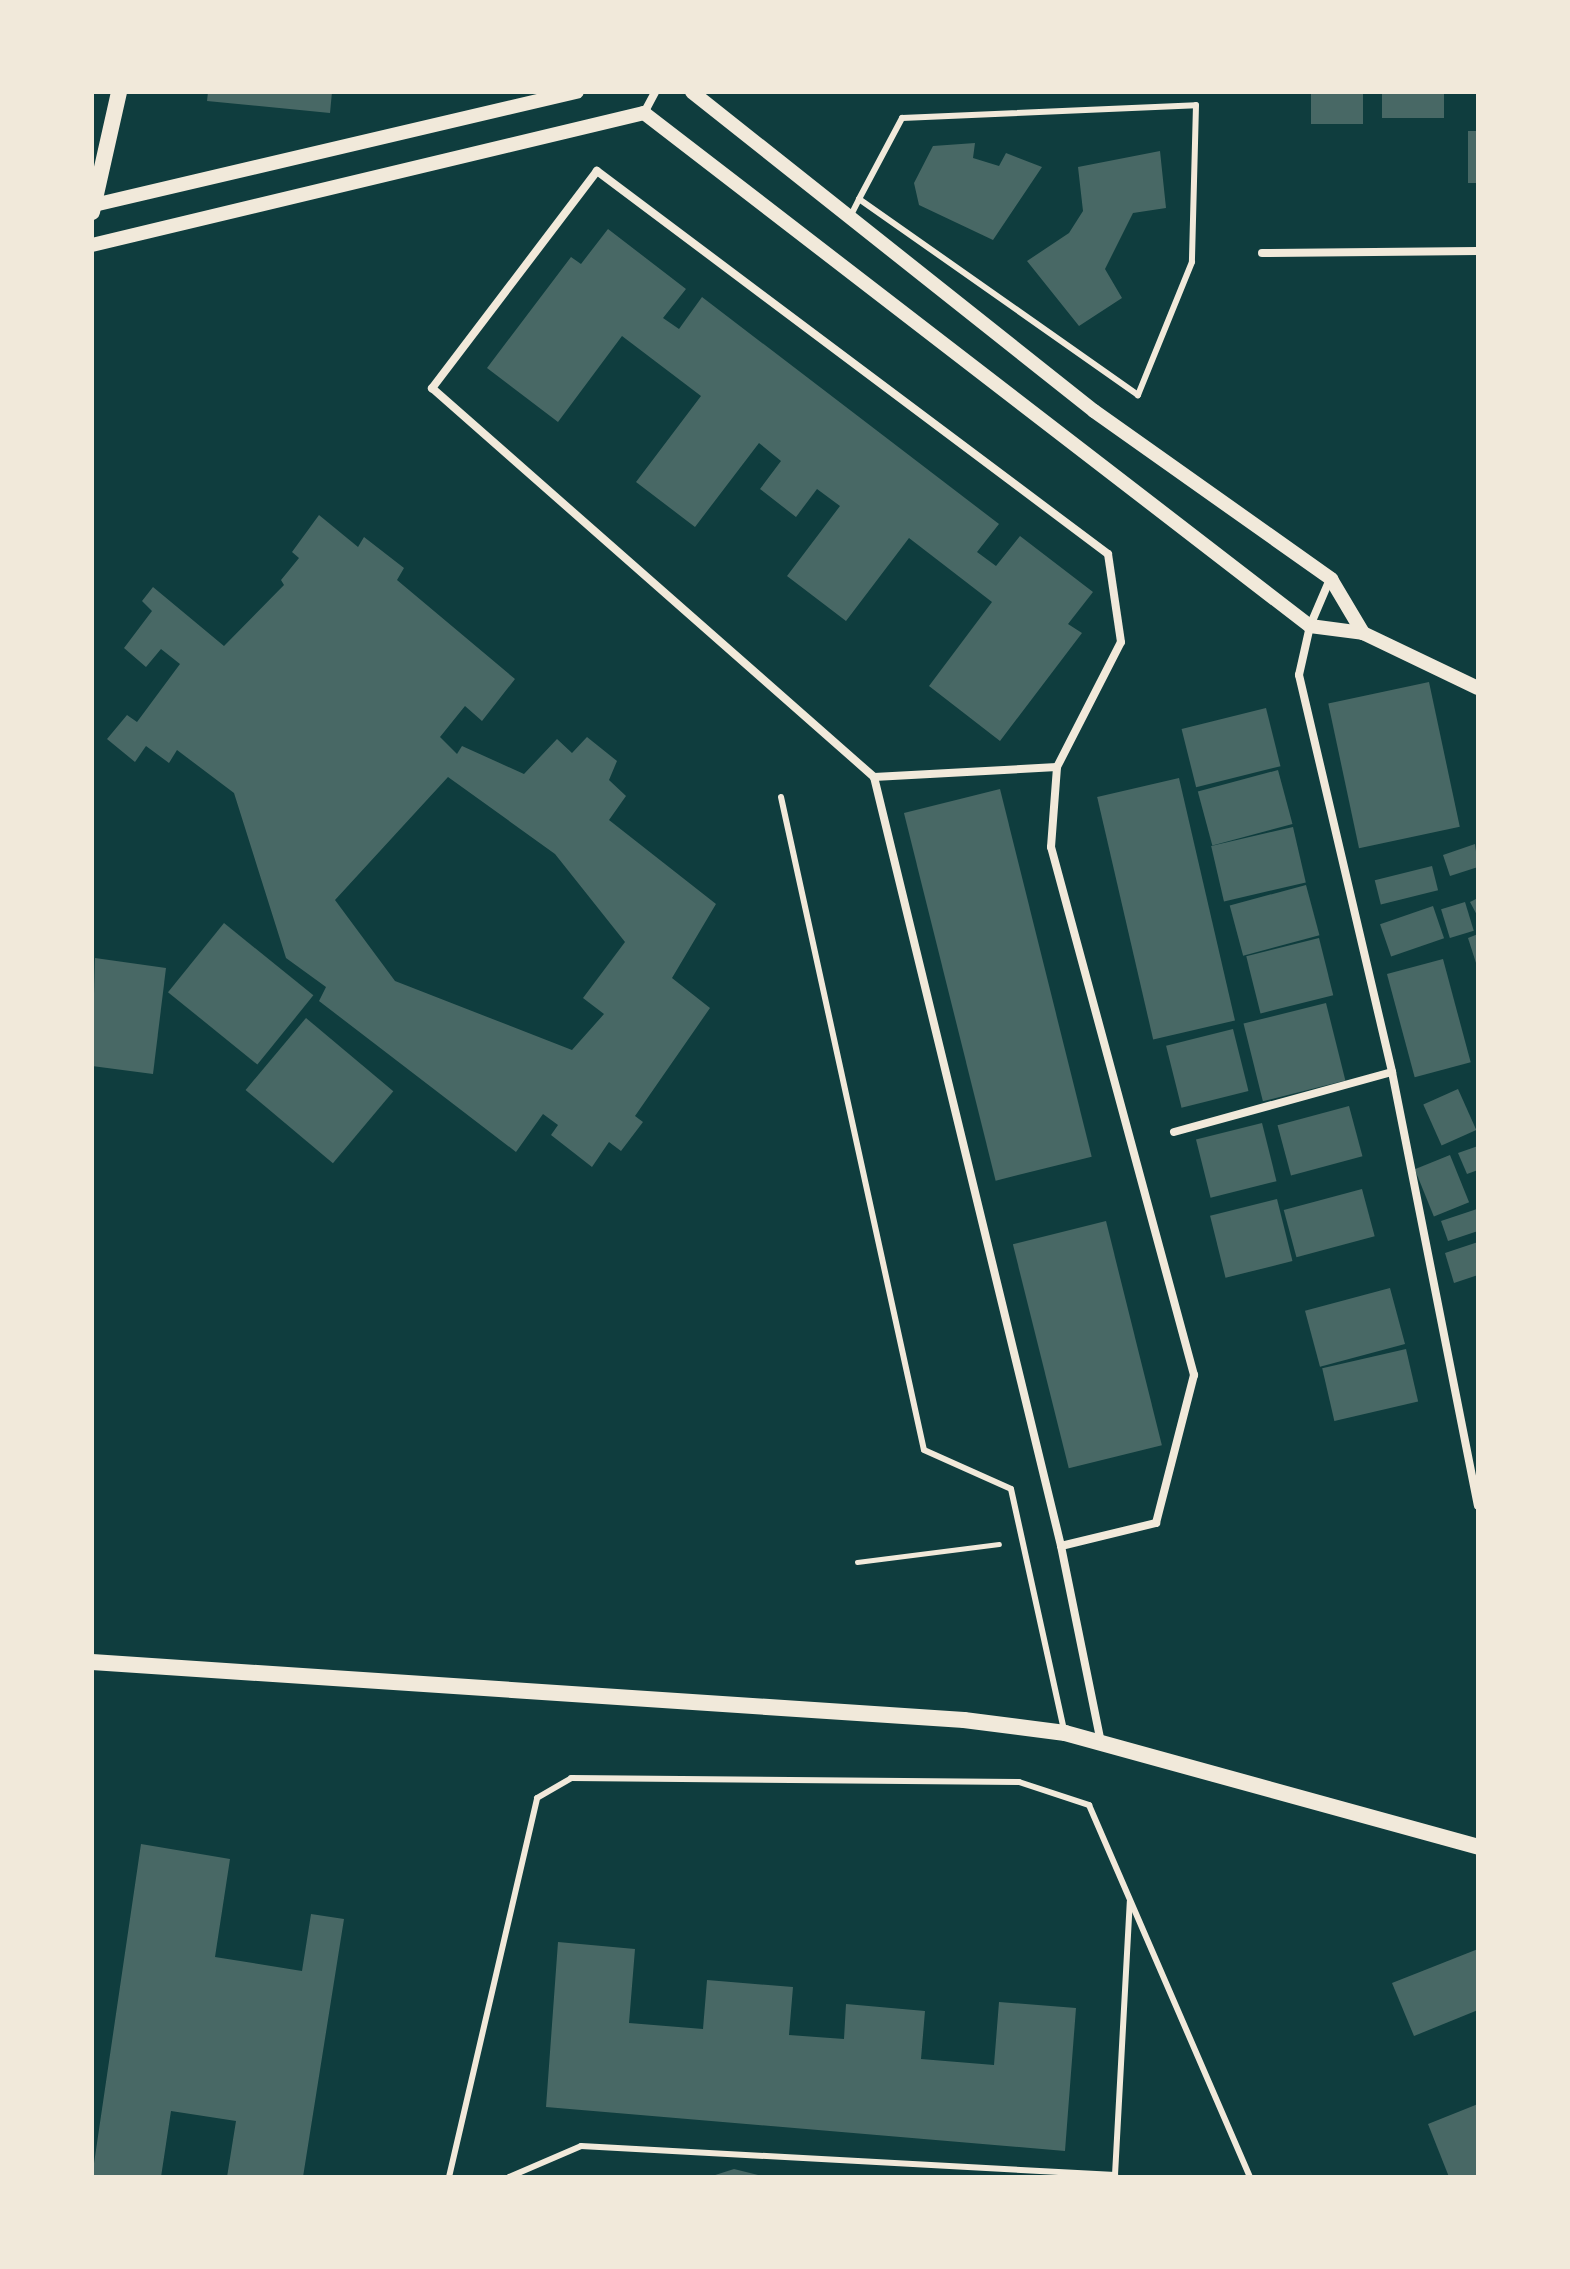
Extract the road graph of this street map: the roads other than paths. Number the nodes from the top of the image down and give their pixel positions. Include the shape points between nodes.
1 (119, 92) edge
2 (577, 92) edge
3 (655, 92) edge
4 (692, 92) edge
5 (539, 96) edge
6 (644, 113) junction
7 (859, 199) junction
8 (93, 208) edge
9 (850, 217) junction
10 (92, 245) edge
11 (1478, 251) edge
12 (1262, 253) dead end
13 (1331, 579) junction
14 (1310, 626) junction
15 (1363, 633) junction
16 (1478, 688) edge
17 (1057, 767) junction
18 (874, 777) junction
19 (781, 797) dead end
20 (1392, 1072) junction
21 (1174, 1132) dead end
22 (1478, 1506) edge
23 (1061, 1546) junction
24 (92, 1662) edge
25 (1065, 1733) junction
26 (1102, 1744) junction
27 (1478, 1847) edge
28 (1130, 1899) junction
29 (449, 2177) edge
30 (509, 2177) edge
31 (1250, 2177) edge

1 - 8 main road
2 - 5 street
3 - 6 street
4 - 9 street
5 - 8 street
6 - 10 street
6 - 14 street
7 - 7 lane via 902,118 1196,105 1192,262 1138,395
7 - 9 lane
9 - 13 street via 1094,411
11 - 12 street
13 - 14 street
13 - 15 street
14 - 15 street
14 - 20 street via 1299,675
15 - 16 street
17 - 18 street
17 - 18 street via 1121,642 1108,554 597,171 432,388
17 - 23 street via 1051,847 1194,1375 1156,1523
18 - 23 street
19 - 25 lane via 924,1450 1011,1489
20 - 21 street
20 - 22 street
23 - 26 street
24 - 25 main road via 964,1720
25 - 26 main road
26 - 27 main road
28 - 29 lane via 1089,1805 1019,1782 571,1778 537,1798
28 - 30 lane via 1115,2175 581,2146
28 - 31 lane

